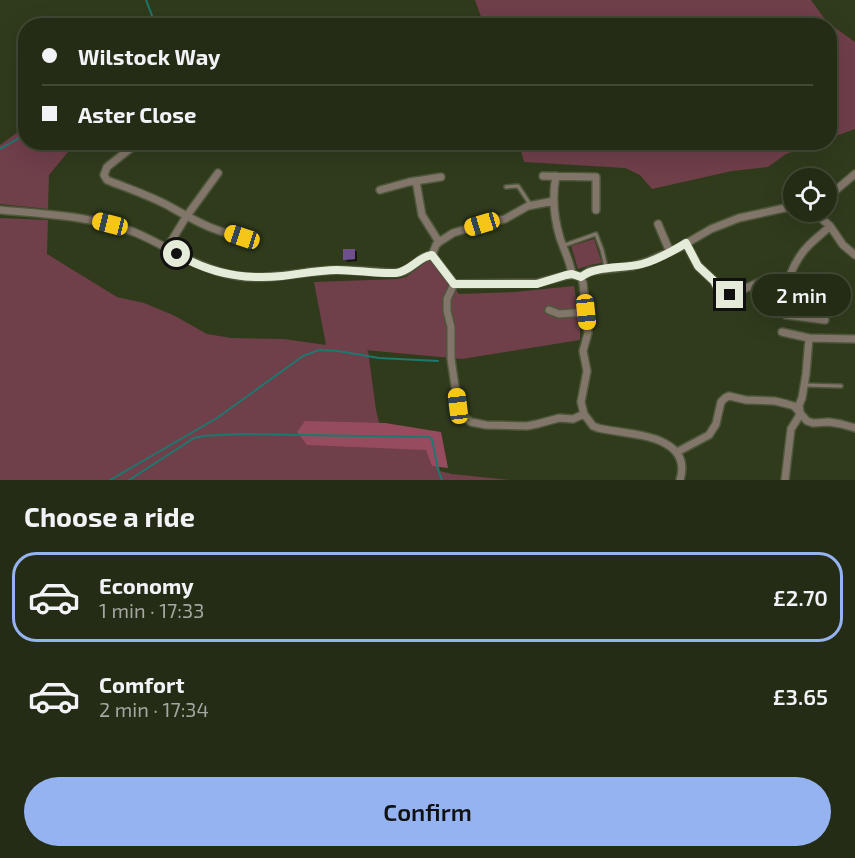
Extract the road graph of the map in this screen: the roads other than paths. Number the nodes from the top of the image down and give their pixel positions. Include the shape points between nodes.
1 (129, 150) edge
2 (218, 173) dead end
3 (855, 174) edge
4 (543, 176) dead end
5 (556, 176) junction
6 (441, 177) dead end
7 (416, 181) junction
8 (506, 187) dead end
9 (837, 189) edge
10 (380, 190) dead end
11 (554, 201) junction
12 (531, 206) junction
13 (783, 208) edge
14 (0, 210) edge
15 (596, 210) dead end
16 (186, 217) junction
17 (825, 222) edge
18 (658, 224) dead end
19 (830, 226) junction
20 (253, 236) dead end
21 (439, 242) junction
22 (686, 243) junction
23 (563, 245) junction
24 (167, 248) junction
25 (670, 252) junction
26 (432, 255) junction
27 (855, 255) edge
28 (606, 269) junction
29 (572, 274) junction
30 (581, 277) junction
31 (769, 278) dead end
32 (454, 284) junction
33 (549, 310) dead end
34 (586, 312) junction
35 (825, 320) dead end
36 (782, 332) dead end
37 (809, 338) junction
38 (855, 339) edge
39 (804, 385) junction
40 (841, 386) dead end
41 (800, 412) junction
42 (584, 414) junction
43 (855, 428) edge
44 (677, 452) junction
45 (680, 480) edge
46 (785, 480) edge

1 - 16 street via 107,167 107,180
2 - 16 street
3 - 9 street
4 - 5 street
5 - 11 street
5 - 15 street via 596,177
6 - 7 street
7 - 10 street
7 - 21 street via 422,215
8 - 12 lane via 518,186
11 - 12 street
11 - 23 street
12 - 21 street via 505,219 453,233
13 - 22 street via 739,218
14 - 24 street via 97,221 132,231
16 - 20 street via 242,237
16 - 24 street
17 - 19 street
18 - 25 street
19 - 27 street
19 - 35 street via 807,247 793,269 782,311 786,315
21 - 26 street
22 - 25 street
22 - 31 street via 721,295 730,295
23 - 28 lane via 596,234
23 - 29 street
24 - 26 street via 186,260 240,277 339,270 396,273
25 - 28 street via 641,264
26 - 32 street
28 - 30 street
29 - 30 street
29 - 32 street via 537,284
30 - 34 street
32 - 42 street via 447,299 447,311 462,414 471,422 486,425 527,426
33 - 34 street via 559,314
34 - 42 street via 586,371 581,402
36 - 37 street
37 - 38 street
37 - 39 street
39 - 40 lane
39 - 41 street
41 - 43 street via 813,423
41 - 44 street via 781,403 729,396 722,402 709,435
41 - 46 street via 791,429
42 - 44 street via 597,428 647,437
44 - 45 street via 682,464

